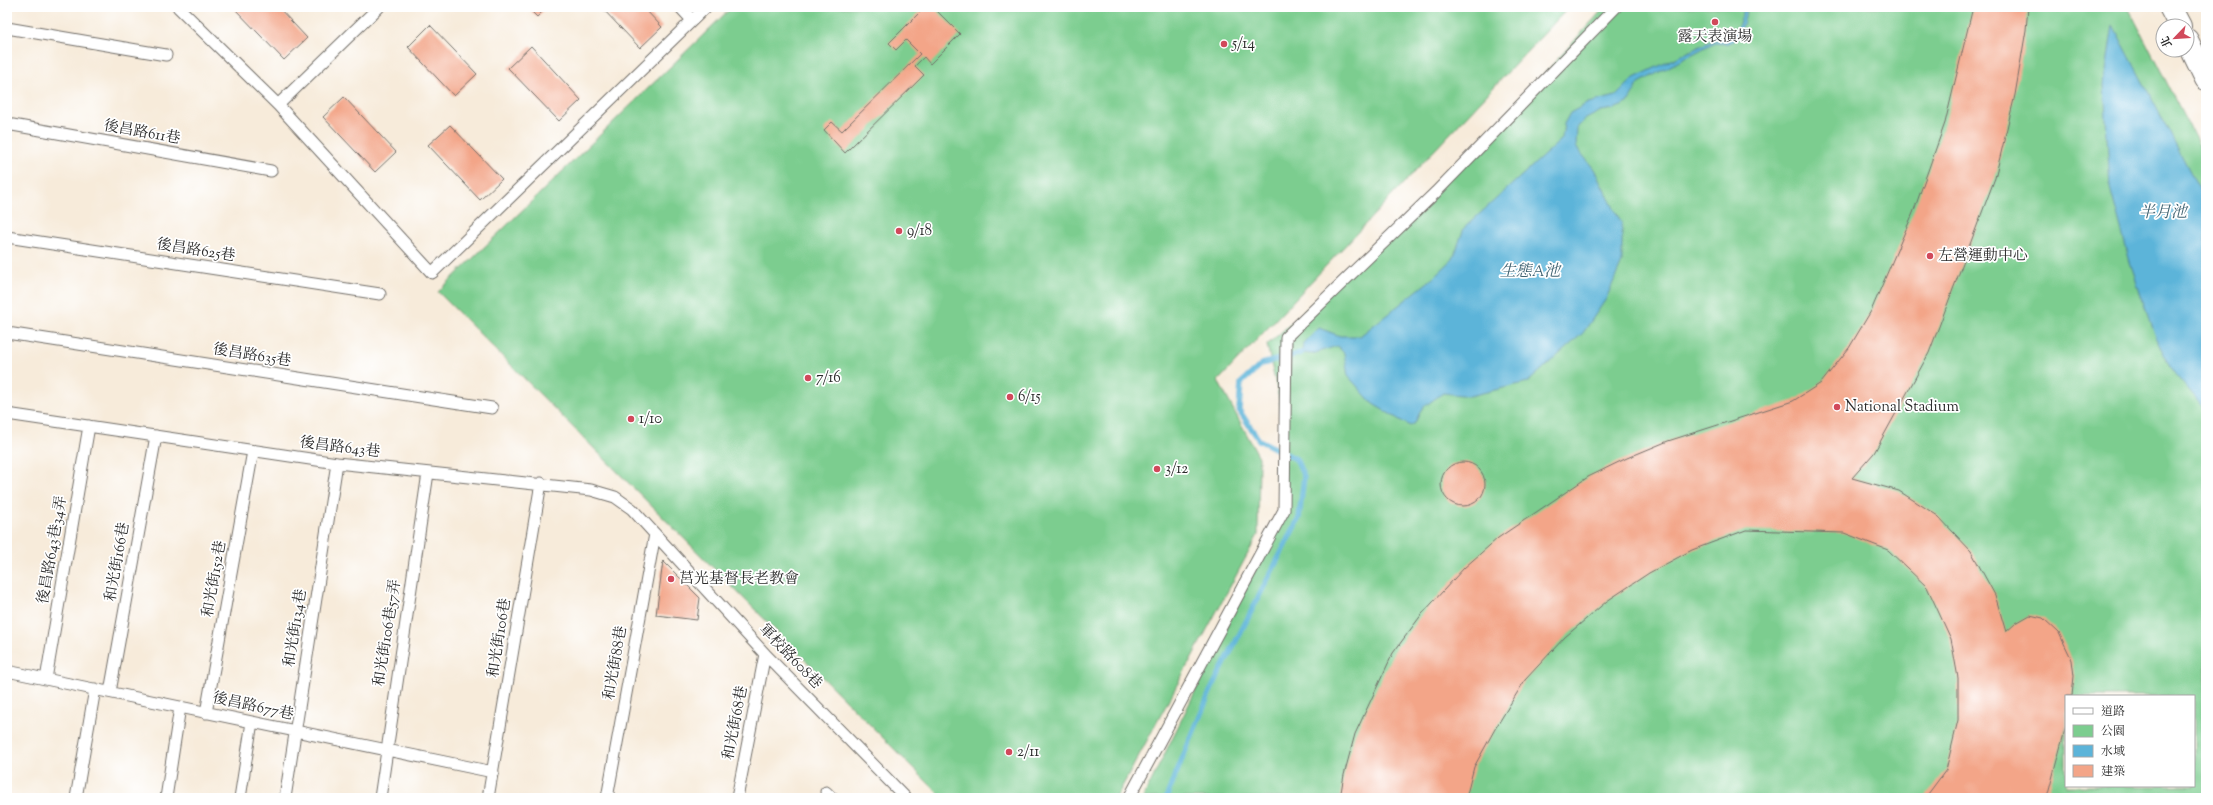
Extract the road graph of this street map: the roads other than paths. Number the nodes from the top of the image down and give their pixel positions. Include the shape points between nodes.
1 (178, 7) edge
2 (379, 7) edge
3 (680, 7) edge
4 (706, 7) edge
5 (1616, 7) edge
6 (2170, 7) edge
7 (2176, 18) edge
8 (692, 20) junction
9 (7, 28) edge
10 (166, 55) dead end
11 (2195, 56) edge
12 (2206, 79) edge
13 (278, 106) junction
14 (7, 124) edge
15 (271, 171) dead end
16 (7, 237) edge
17 (380, 294) dead end
18 (7, 333) edge
19 (492, 408) dead end
20 (7, 414) edge
21 (89, 426) junction
22 (156, 436) junction
23 (253, 451) junction
24 (337, 463) junction
25 (428, 473) junction
26 (541, 483) junction
27 (655, 534) junction
28 (765, 654) junction
29 (7, 671) edge
30 (46, 679) junction
31 (95, 689) junction
32 (110, 692) junction
33 (180, 707) junction
34 (206, 713) junction
35 (252, 722) junction
36 (295, 731) junction
37 (386, 750) junction
38 (492, 772) junction
39 (76, 798) edge
40 (166, 798) edge
41 (240, 798) edge
42 (285, 798) edge
43 (380, 798) edge
44 (488, 798) edge
45 (607, 798) edge
46 (736, 798) edge
47 (906, 798) edge
48 (1129, 798) edge

1 - 13 lane
2 - 13 lane
3 - 8 lane
4 - 8 lane
5 - 48 lane via 1436,192 1286,337 1284,510
6 - 7 street
8 - 13 lane via 432,273
9 - 10 lane
11 - 12 street
14 - 15 lane, 後昌路611巷
16 - 17 lane, 後昌路625巷
18 - 19 lane, 後昌路635巷
20 - 21 lane, 後昌路643巷
21 - 22 lane, 後昌路643巷
21 - 30 lane, 後昌路643巷34弄
22 - 23 lane, 後昌路643巷
22 - 32 lane, 和光街166巷
23 - 24 lane, 後昌路643巷
23 - 34 lane, 和光街152巷
24 - 25 lane, 後昌路643巷
24 - 36 lane, 和光街134巷
25 - 26 lane, 後昌路643巷
25 - 37 lane, 和光街106巷57弄
26 - 27 lane, 後昌路643巷 via 591,490 615,497 632,509
26 - 38 lane, 和光街106巷
27 - 28 lane, 軍校路608巷
27 - 45 lane, 和光街88巷
28 - 46 lane, 和光街68巷
28 - 47 lane, 軍校路608巷
29 - 30 lane, 後昌路677巷
30 - 31 lane, 後昌路677巷
31 - 32 lane, 後昌路677巷
31 - 39 lane
32 - 33 lane, 後昌路677巷
33 - 34 lane, 後昌路677巷
33 - 40 lane
34 - 35 lane, 後昌路677巷
35 - 36 lane, 後昌路677巷
35 - 41 lane
36 - 37 lane, 後昌路677巷
36 - 42 lane, 和光街134巷
37 - 38 lane, 後昌路677巷
37 - 43 lane, 和光街106巷57弄
38 - 44 lane, 和光街106巷

